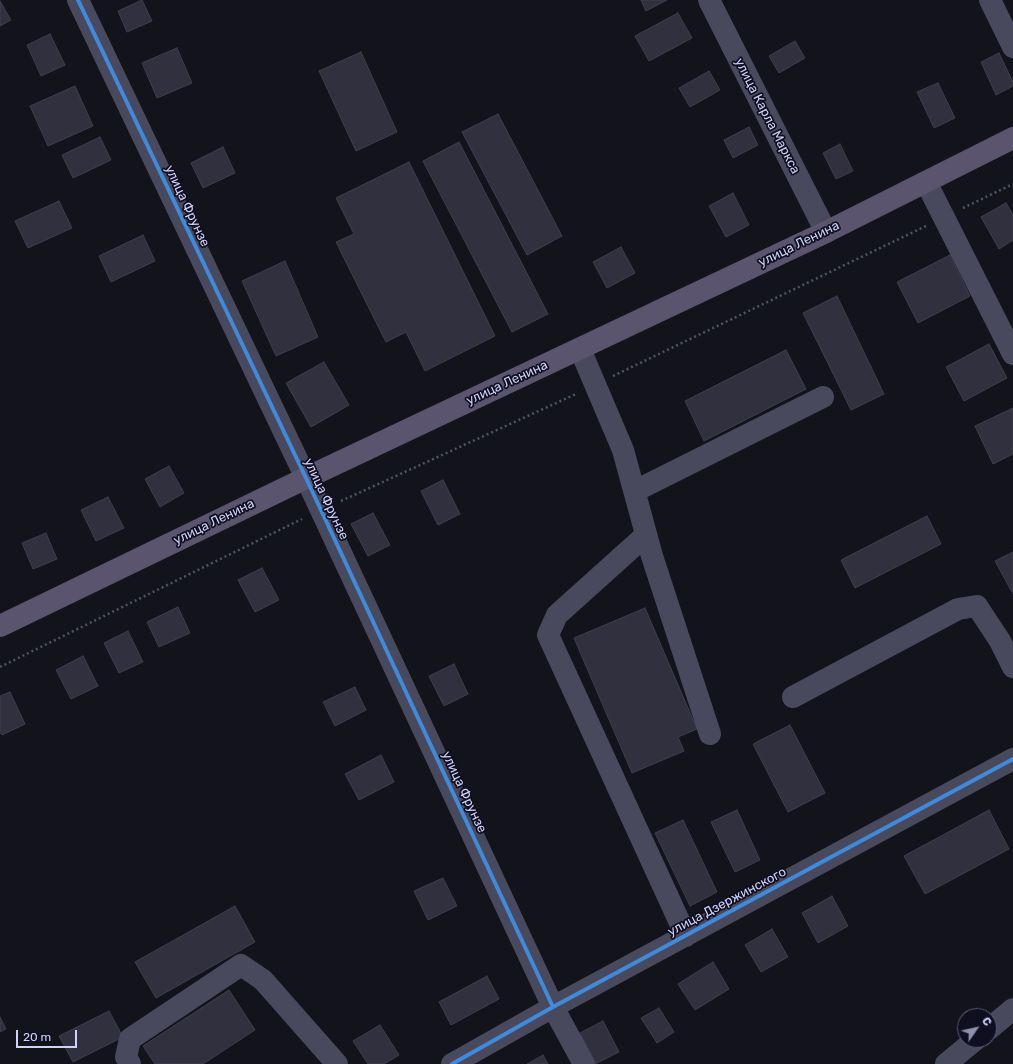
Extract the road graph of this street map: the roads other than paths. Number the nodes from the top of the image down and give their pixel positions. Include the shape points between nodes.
1 (78, 0) edge
2 (709, 0) edge
3 (990, 0) edge
4 (1013, 47) edge
5 (1013, 138) edge
6 (926, 182) junction
7 (826, 232) junction
8 (580, 349) junction
9 (1013, 354) edge
10 (823, 397) dead end
11 (306, 478) junction
12 (634, 491) junction
13 (646, 535) junction
14 (0, 626) edge
15 (1013, 667) edge
16 (793, 697) dead end
17 (710, 734) dead end
18 (1013, 759) edge
19 (686, 936) junction
20 (553, 1007) junction
21 (1013, 1009) edge
22 (997, 1022) edge
23 (965, 1048) edge
24 (130, 1064) edge
25 (336, 1064) edge
26 (452, 1064) edge
27 (584, 1064) edge
28 (946, 1064) edge

1 - 11 street, улица Фрунзе
2 - 7 street, улица Карла Маркса
3 - 4 street
5 - 6 main road, улица Ленина
6 - 7 main road, улица Ленина
6 - 9 street
7 - 8 main road, улица Ленина
8 - 11 main road, улица Ленина
8 - 12 street via 623,450
10 - 12 street
11 - 14 main road, улица Ленина
11 - 20 street, улица Фрунзе
12 - 13 street
13 - 17 street
13 - 19 street via 557,615 548,635
15 - 16 street via 1000,641 976,606 958,609
18 - 19 street, улица Дзержинского
19 - 20 street, улица Дзержинского
20 - 26 street, улица Дзержинского
20 - 27 street, улица Фрунзе
21 - 22 street
23 - 28 street
24 - 25 street via 126,1057 130,1039 241,965 263,980

